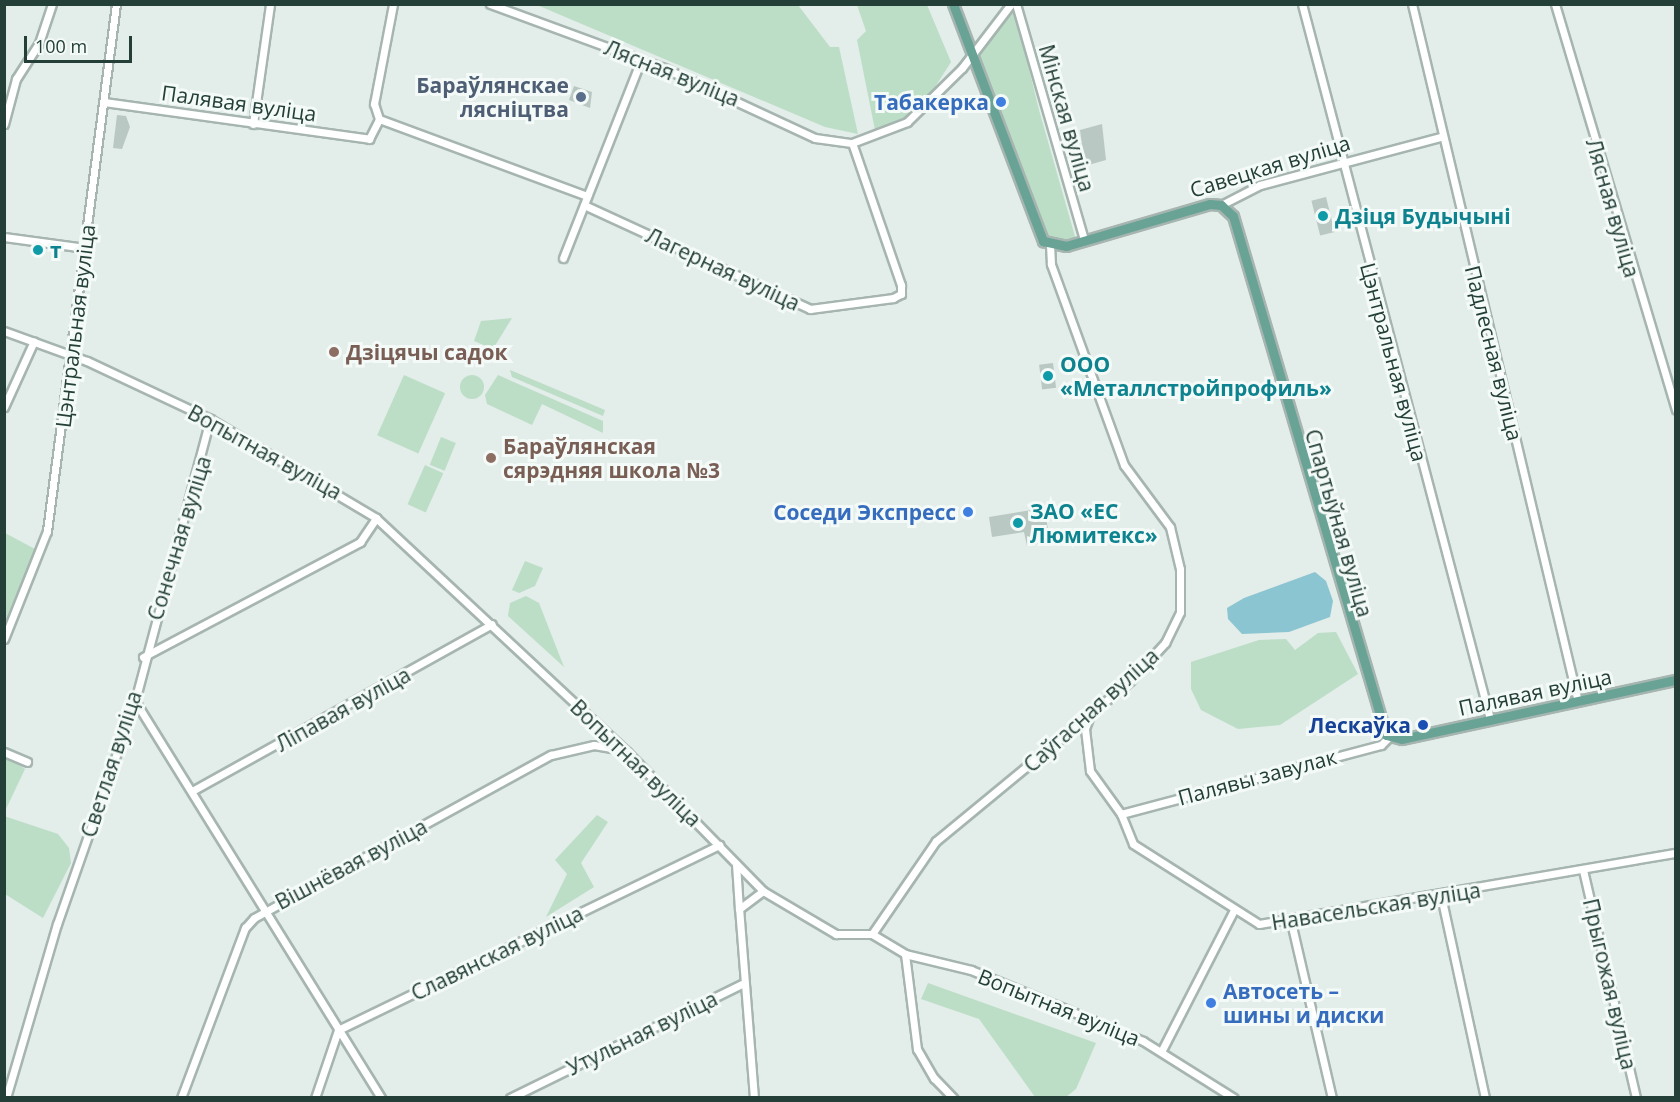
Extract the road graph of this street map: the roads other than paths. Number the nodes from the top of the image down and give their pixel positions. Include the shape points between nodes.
1 (52, 4) edge
2 (117, 4) edge
3 (270, 4) edge
4 (393, 4) edge
5 (490, 4) edge
6 (953, 4) edge
7 (1011, 4) edge
8 (1016, 4) edge
9 (1302, 4) edge
10 (1412, 4) edge
11 (1555, 4) edge
12 (972, 55) junction
13 (641, 60) junction
14 (104, 102) junction
15 (379, 119) junction
16 (4, 124) edge
17 (253, 124) junction
18 (1440, 137) junction
19 (852, 143) junction
20 (1341, 162) junction
21 (587, 196) junction
22 (584, 205) junction
23 (1221, 205) junction
24 (4, 237) edge
25 (1084, 240) junction
26 (1047, 243) junction
27 (84, 249) junction
28 (563, 258) dead end
29 (4, 331) edge
30 (34, 341) junction
31 (72, 357) junction
32 (4, 407) edge
33 (1676, 410) edge
34 (210, 419) junction
35 (376, 518) junction
36 (492, 624) junction
37 (4, 639) edge
38 (143, 657) junction
39 (1676, 680) edge
40 (135, 701) junction
41 (1578, 702) junction
42 (1090, 715) junction
43 (1490, 719) junction
44 (1390, 736) junction
45 (4, 752) edge
46 (627, 752) junction
47 (27, 762) dead end
48 (192, 791) junction
49 (1121, 814) junction
50 (720, 845) junction
51 (1676, 853) edge
52 (736, 864) junction
53 (1583, 870) junction
54 (763, 891) junction
55 (1441, 896) junction
56 (739, 909) junction
57 (1234, 910) junction
58 (264, 911) junction
59 (1291, 922) junction
60 (872, 934) junction
61 (906, 954) junction
62 (742, 984) junction
63 (338, 1030) junction
64 (1162, 1050) junction
65 (6, 1098) edge
66 (181, 1098) edge
67 (315, 1098) edge
68 (381, 1098) edge
69 (510, 1098) edge
70 (754, 1098) edge
71 (953, 1098) edge
72 (1234, 1098) edge
73 (1332, 1098) edge
74 (1485, 1098) edge
75 (1636, 1098) edge

1 - 16 street via 39,42 16,79
2 - 14 street, Цэнтральная вуліца
3 - 17 street
4 - 15 street via 374,104
5 - 13 street, Лясная вуліца
6 - 12 main road
7 - 12 street
8 - 25 street, Мінская вуліца
9 - 20 street, Цэнтральная вуліца
10 - 18 street, Падлесная вуліца
11 - 33 street, Лясная вуліца
12 - 19 street via 907,122
12 - 26 main road
13 - 19 street, Лясная вуліца via 815,138
13 - 21 street
14 - 17 street, Палявая вуліца
14 - 27 street, Цэнтральная вуліца
15 - 17 street, Палявая вуліца via 369,139
15 - 21 street
18 - 20 street, Савецкая вуліца
18 - 41 street, Падлесная вуліца via 1546,552
19 - 22 street, Лагерная вуліца via 901,294 810,309
20 - 23 street, Савецкая вуліца via 1260,185
20 - 43 street, Цэнтральная вуліца
21 - 22 street
22 - 28 street
23 - 25 main road, Савецкая вуліца
23 - 44 main road, Спартыўная вуліца via 1233,216 1378,720
24 - 27 street
25 - 26 main road, Савецкая вуліца
26 - 42 street, Саўгасная вуліца via 1051,264 1124,465 1170,527 1182,588 1177,623 1165,644
27 - 31 street, Цэнтральная вуліца
29 - 30 street
30 - 31 street
30 - 32 street
31 - 34 street, Вопытная вуліца
31 - 37 street, Цэнтральная вуліца via 47,531
34 - 35 street, Вопытная вуліца
34 - 38 street, Сонечная вуліца via 193,496
35 - 36 street, Вопытная вуліца
35 - 38 street via 360,542
36 - 46 street, Вопытная вуліца
36 - 48 street, Ліпавая вуліца
38 - 40 street, Светлая вуліца
39 - 41 main road, Палявая вуліца
40 - 48 street
40 - 65 street, Светлая вуліца via 57,924
41 - 43 main road, Палявая вуліца
42 - 49 street, Навасельская вуліца via 1085,729 1090,771
42 - 60 street, Саўгасная вуліца via 942,834
43 - 44 main road, Палявая вуліца via 1402,739
44 - 49 street, Палявы завулак via 1381,745
45 - 47 street
46 - 50 street, Вопытная вуліца
46 - 58 street, Вішнёвая вуліца via 594,744 551,756
48 - 58 street
49 - 57 street, Навасельская вуліца via 1133,844
50 - 52 street, Вопытная вуліца
50 - 63 street, Славянская вуліца
51 - 53 street, Навасельская вуліца
52 - 54 street, Вопытная вуліца
52 - 56 street
53 - 55 street, Навасельская вуліца
53 - 75 street, Прыгожая вуліца
54 - 56 street
54 - 60 street, Вопытная вуліца via 836,934
55 - 59 street, Навасельская вуліца
55 - 74 street
56 - 62 street
57 - 59 street, Навасельская вуліца via 1259,924
57 - 64 street
58 - 63 street
58 - 66 street, Вішнёвая вуліца via 245,928
59 - 73 street
60 - 61 street, Вопытная вуліца
61 - 64 street, Вопытная вуліца via 971,970
61 - 71 street via 917,1048 934,1078
62 - 69 street, Утульная вуліца
62 - 70 street
63 - 67 street
63 - 68 street
64 - 72 street, Вопытная вуліца

